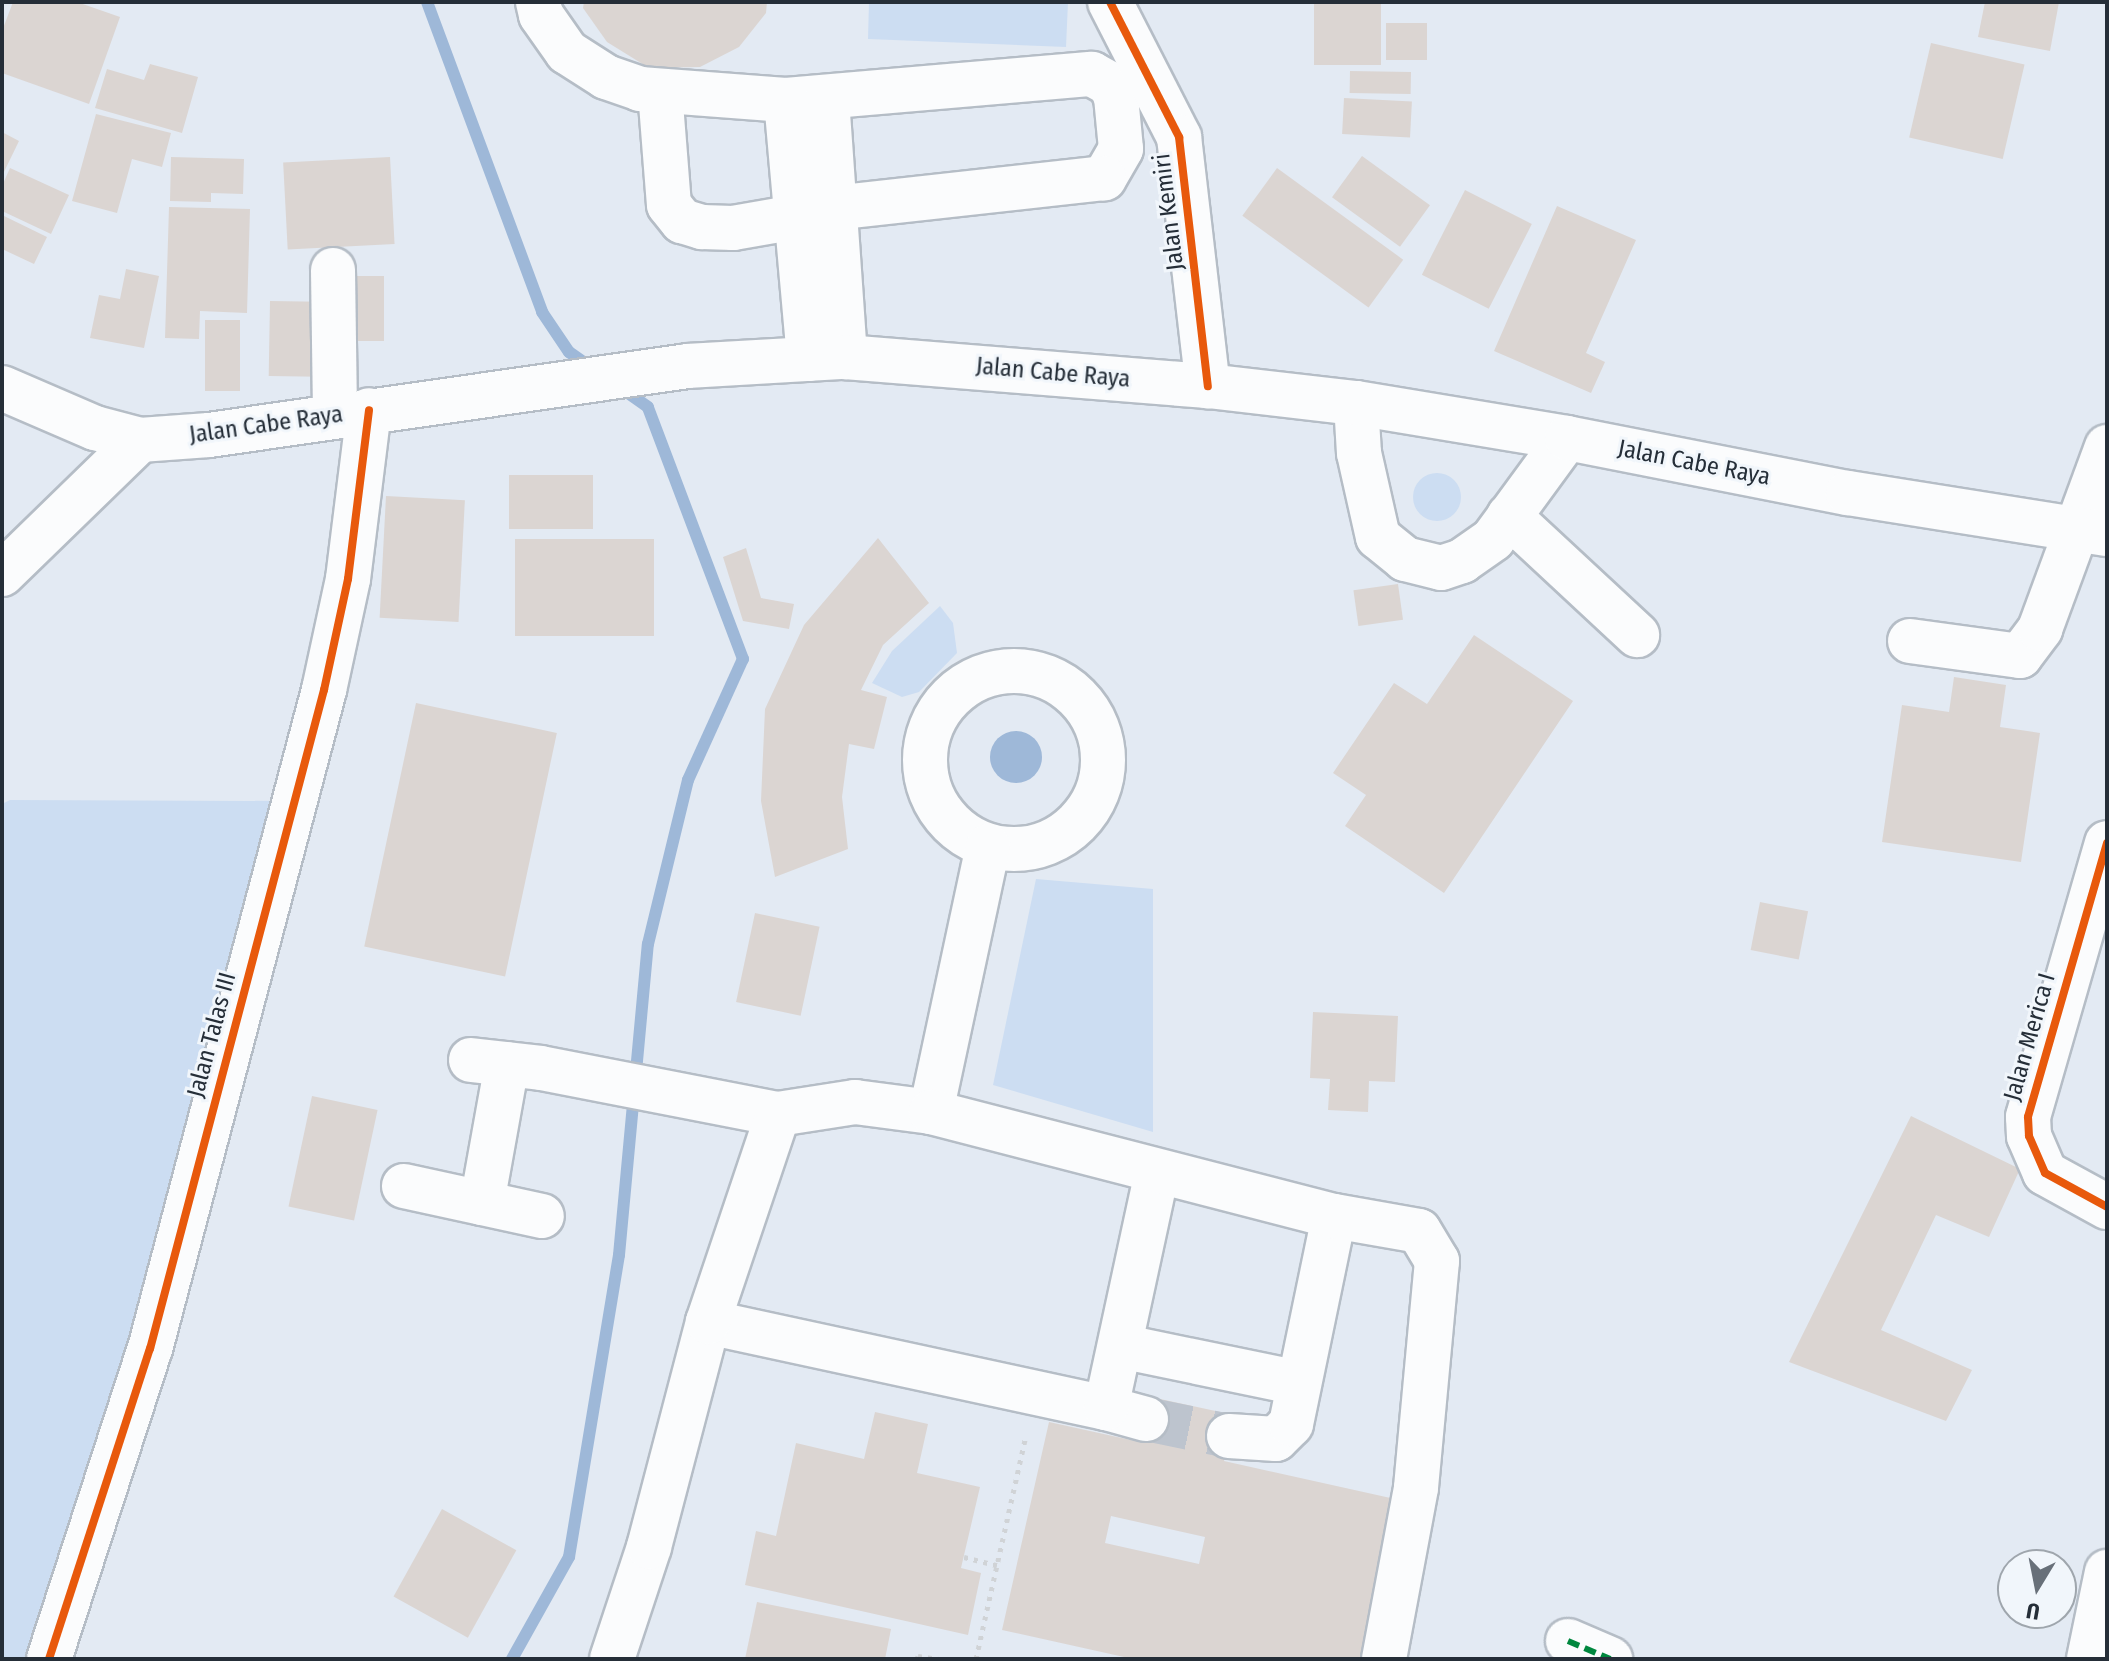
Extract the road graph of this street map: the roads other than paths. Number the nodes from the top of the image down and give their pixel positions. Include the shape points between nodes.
1 (538, 2) edge
2 (1110, 2) edge
3 (660, 91) junction
4 (807, 99) junction
5 (815, 213) junction
6 (333, 270) dead end
7 (827, 358) junction
8 (1208, 386) junction
9 (2, 388) edge
10 (1356, 403) junction
11 (352, 412) junction
12 (1567, 438) junction
13 (140, 440) junction
14 (2107, 447) edge
15 (1509, 516) junction
16 (2094, 530) edge
17 (2, 574) edge
18 (1637, 635) dead end
19 (1910, 641) dead end
20 (2107, 843) edge
21 (988, 846) junction
22 (931, 1112) junction
23 (778, 1114) junction
24 (1157, 1172) junction
25 (404, 1186) dead end
26 (482, 1203) junction
27 (2107, 1207) edge
28 (542, 1216) dead end
29 (1334, 1216) junction
30 (708, 1322) junction
31 (1120, 1346) junction
32 (1298, 1383) junction
33 (1229, 1436) tunnel mouth
34 (2107, 1572) edge
35 (1568, 1641) dead end
36 (49, 1659) edge
37 (612, 1659) edge
38 (1384, 1659) edge
39 (1610, 1659) edge
40 (2089, 1659) edge

1 - 3 street via 567,52 606,77
2 - 8 street, Jalan Kemiri via 1179,137
3 - 4 street
3 - 5 street via 669,205 682,221 733,228
4 - 5 street
4 - 5 street via 1092,74 1110,84 1116,97 1121,149 1104,178
5 - 7 street
6 - 11 street, Jalan Talas III
7 - 8 street, Jalan Cabe Raya
7 - 11 street, Jalan Cabe Raya via 687,366
8 - 10 street, Jalan Cabe Raya
9 - 13 street, Jalan Cabe Raya via 95,428
10 - 12 street, Jalan Cabe Raya
10 - 15 street via 1362,468 1378,537 1405,559 1441,568 1462,561 1493,539
11 - 13 street, Jalan Cabe Raya via 209,435
11 - 36 street, Jalan Talas III via 348,579 324,690 150,1349
12 - 15 street
12 - 16 street, Jalan Cabe Raya via 1848,493
13 - 17 street
14 - 16 street
15 - 18 street
16 - 19 street via 2020,656
20 - 27 street, Jalan Merica I via 2028,1117 2029,1136 2045,1173
21 - 21 street via 961,832 941,812 924,759 929,732 942,707 962,688 988,675 1033,673 1069,691 1098,729 1103,757 1098,791 1080,821 1052,841 1018,849
21 - 22 street
22 - 23 street via 855,1102
22 - 24 street
23 - 26 street via 506,1064
23 - 30 street
24 - 29 street
24 - 31 street
25 - 26 street
26 - 28 street
29 - 32 street
29 - 38 street via 1419,1231 1437,1261 1416,1488
30 - 31 street via 1126,1414
30 - 37 street via 649,1547
31 - 32 street
32 - 33 street via 1291,1424 1276,1439
34 - 40 street
35 - 39 street

